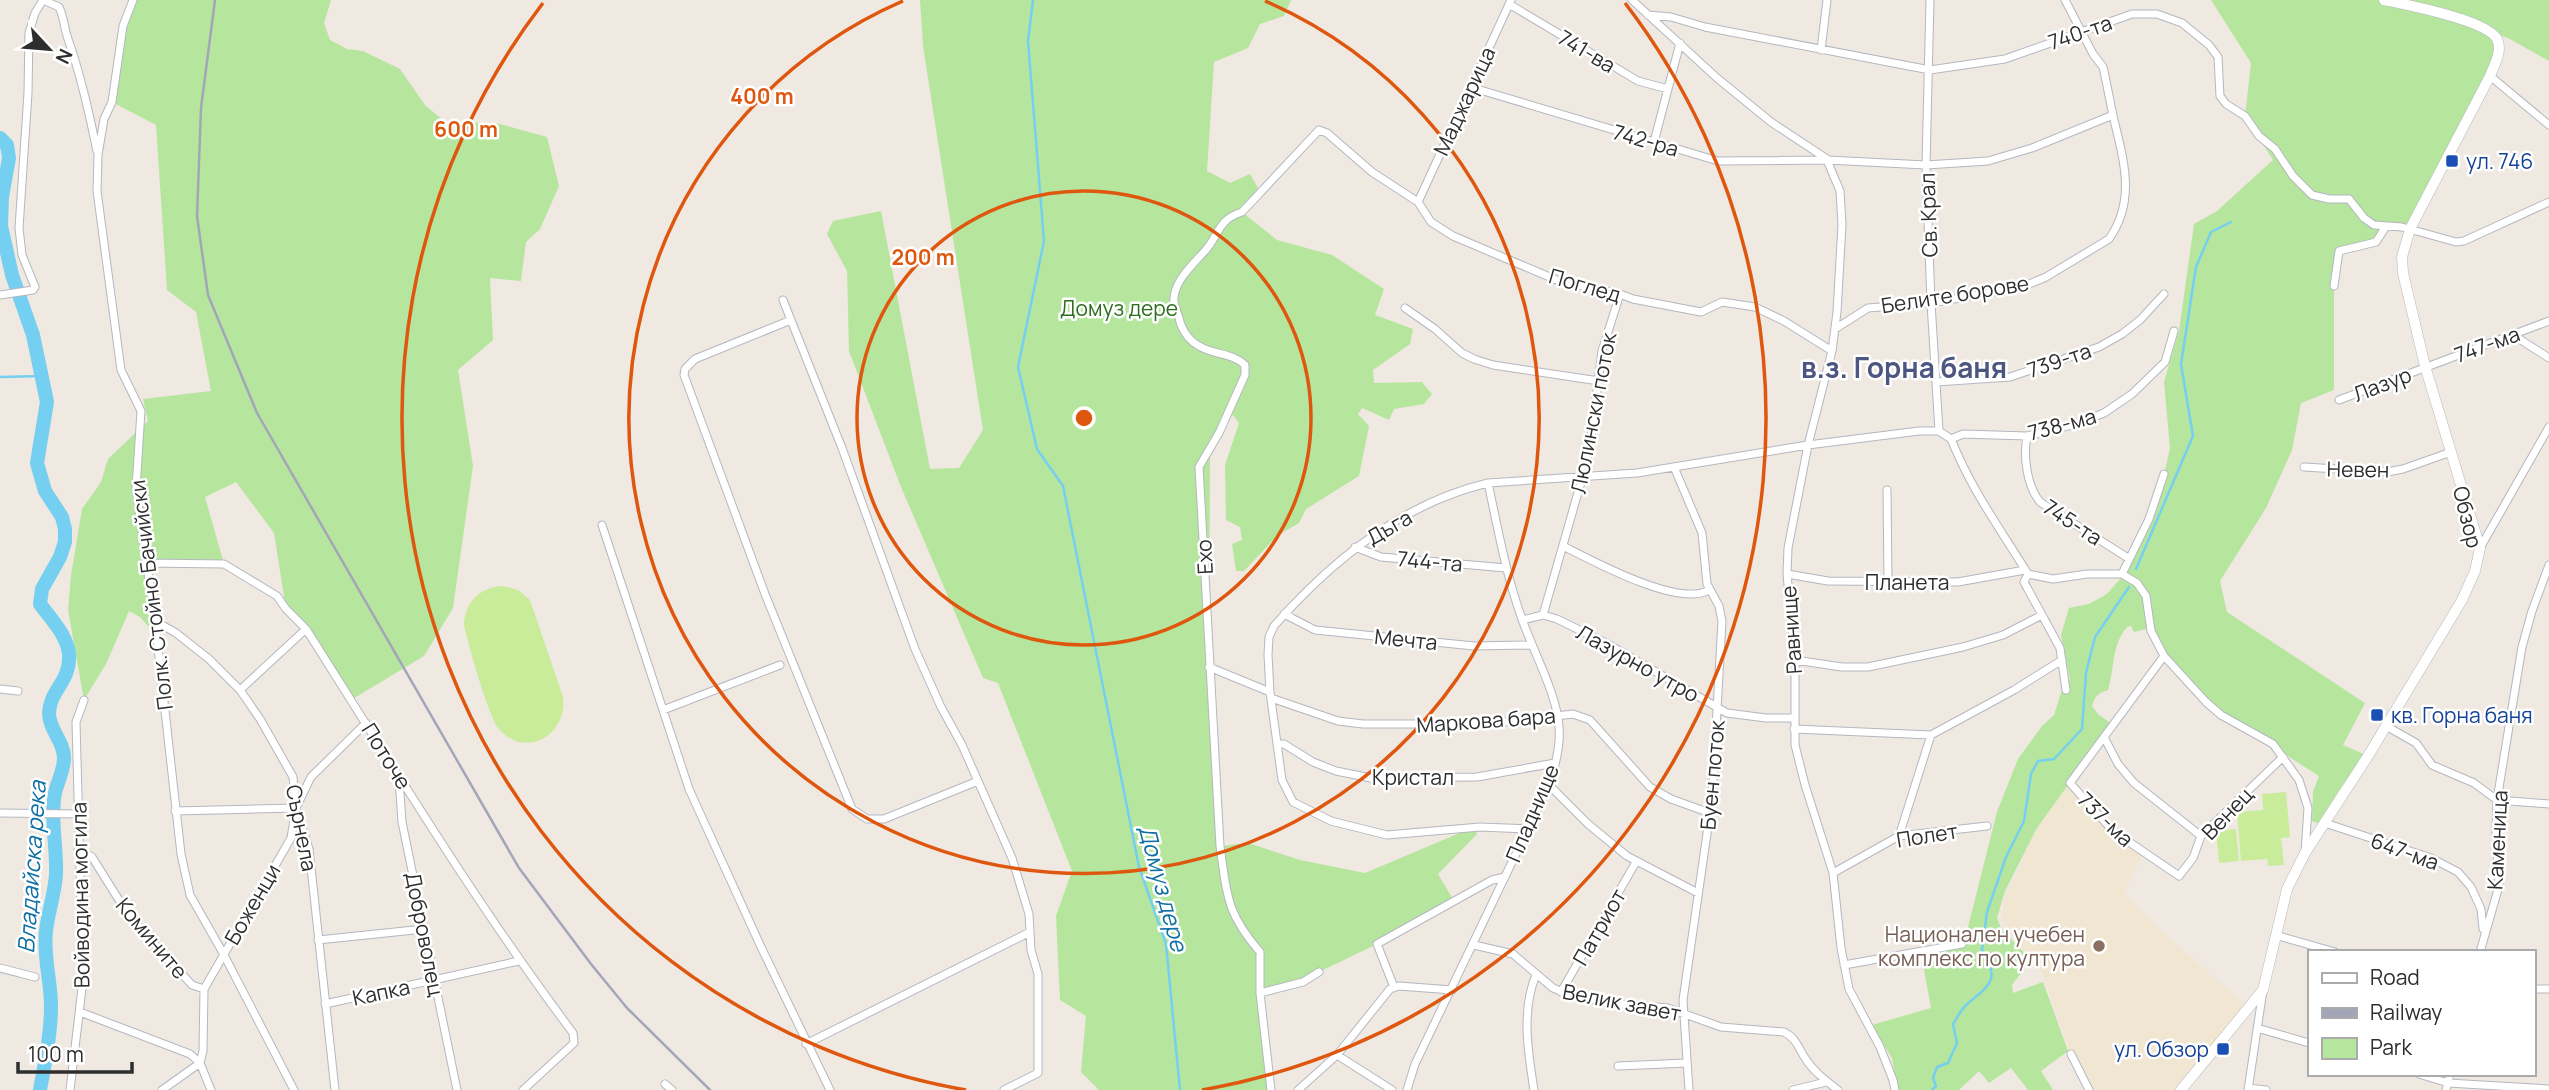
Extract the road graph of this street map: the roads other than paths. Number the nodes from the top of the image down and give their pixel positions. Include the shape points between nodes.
1 (43, 0) edge
2 (133, 0) edge
3 (1632, 0) edge
4 (1828, 0) edge
5 (1930, 0) edge
6 (2065, 0) edge
7 (2384, 0) edge
8 (1510, 2) edge
9 (2424, 4) edge
10 (1648, 15) junction
11 (2082, 31) junction
12 (1680, 43) junction
13 (1821, 50) junction
14 (1930, 70) junction
15 (2490, 76) junction
16 (1470, 87) junction
17 (1668, 89) junction
18 (2113, 115) junction
19 (2549, 124) edge
20 (1327, 133) joint
21 (1654, 142) junction
22 (98, 155) junction
23 (1827, 160) junction
24 (1926, 165) junction
25 (1418, 202) junction
26 (2549, 202) edge
27 (2385, 228) junction
28 (2410, 229) junction
29 (2334, 286) dead end
30 (1620, 293) junction
31 (2164, 294) dead end
32 (3, 295) edge
33 (783, 300) dead end
34 (1930, 303) junction
35 (1405, 308) dead end
36 (790, 320) junction
37 (2549, 320) edge
38 (1834, 329) junction
39 (2174, 331) dead end
40 (2512, 335) junction
41 (1832, 351) junction
42 (2549, 358) edge
43 (2425, 366) junction
44 (1599, 381) junction
45 (1936, 382) junction
46 (2339, 400) dead end
47 (2549, 427) edge
48 (1939, 430) junction
49 (2027, 436) junction
50 (1951, 439) junction
51 (1808, 445) junction
52 (2451, 452) junction
53 (1674, 467) junction
54 (2304, 467) dead end
55 (2164, 474) dead end
56 (1583, 475) junction
57 (1488, 483) junction
58 (1887, 490) dead end
59 (602, 525) dead end
60 (1563, 546) junction
61 (1355, 547) junction
62 (2480, 548) junction
63 (2129, 558) junction
64 (147, 563) junction
65 (2549, 565) edge
66 (1506, 568) junction
67 (2026, 572) junction
68 (1787, 574) junction
69 (2122, 574) junction
70 (1888, 582) junction
71 (1709, 590) junction
72 (1284, 614) junction
73 (1544, 615) junction
74 (2042, 615) junction
75 (1522, 620) junction
76 (155, 621) junction
77 (306, 629) junction
78 (1532, 645) junction
79 (2164, 656) junction
80 (1795, 660) junction
81 (2062, 660) junction
82 (780, 666) dead end
83 (1209, 667) junction
84 (0, 689) edge
85 (240, 690) junction
86 (2066, 690) dead end
87 (18, 691) dead end
88 (1271, 695) junction
89 (84, 701) dead end
90 (1718, 709) junction
91 (663, 710) junction
92 (1557, 716) junction
93 (1794, 718) junction
94 (366, 723) junction
95 (2386, 726) junction
96 (1794, 729) junction
97 (1931, 735) junction
98 (2104, 737) junction
99 (1278, 744) junction
100 (2283, 757) junction
101 (1555, 763) junction
102 (399, 778) junction
103 (978, 781) junction
104 (1549, 785) junction
105 (2497, 800) junction
106 (2549, 804) edge
107 (296, 808) junction
108 (176, 811) junction
109 (0, 813) edge
110 (1710, 813) junction
111 (75, 814) junction
112 (2325, 824) junction
113 (1987, 826) dead end
114 (1529, 829) junction
115 (1899, 836) junction
116 (2201, 836) junction
117 (78, 850) junction
118 (2305, 853) junction
119 (1636, 862) junction
120 (1833, 873) junction
121 (2179, 876) joint
122 (1505, 877) junction
123 (1698, 893) junction
124 (424, 929) junction
125 (1030, 932) junction
126 (2275, 935) junction
127 (2484, 935) junction
128 (318, 940) junction
129 (1962, 944) dead end
130 (1474, 945) junction
131 (2328, 950) edge
132 (2480, 950) edge
133 (223, 953) junction
134 (519, 961) junction
135 (1844, 965) junction
136 (0, 968) edge
137 (1319, 972) dead end
138 (1536, 975) junction
139 (35, 978) dead end
140 (435, 981) junction
141 (1394, 987) junction
142 (204, 989) junction
143 (1451, 990) junction
144 (2263, 990) junction
145 (1561, 992) junction
146 (1260, 993) junction
147 (325, 1004) junction
148 (80, 1012) junction
149 (1683, 1012) junction
150 (2258, 1028) junction
151 (2308, 1042) edge
152 (806, 1044) junction
153 (2071, 1054) dead end
154 (1338, 1055) junction
155 (200, 1063) junction
156 (1687, 1063) junction
157 (1618, 1066) dead end
158 (2426, 1076) edge
159 (1826, 1082) junction
160 (2448, 1082) edge
161 (1689, 1086) edge
162 (2549, 1088) edge
163 (2248, 1089) edge
164 (70, 1090) edge
165 (162, 1090) edge
166 (211, 1090) edge
167 (294, 1090) edge
168 (335, 1090) edge
169 (457, 1090) edge
170 (523, 1090) edge
171 (830, 1090) edge
172 (1004, 1090) edge
173 (1271, 1090) edge
174 (1298, 1090) edge
175 (1392, 1090) edge
176 (1407, 1090) edge
177 (1534, 1090) edge
178 (1695, 1090) edge
179 (1793, 1090) edge
180 (1838, 1090) edge
181 (1895, 1090) edge
182 (2090, 1090) edge
183 (2181, 1090) edge
184 (2266, 1090) edge

1 - 22 street via 59,7 62,14
1 - 32 street via 29,33 19,228 22,255 35,287
2 - 22 street, Полк. Стойно Бачийски via 123,26 112,102
3 - 10 street
4 - 13 street
5 - 14 street, Св. Крал
6 - 11 street, Белите борове
7 - 9 street, Обзор
8 - 16 street, Маджарица
8 - 17 street, 741-ва via 1629,76
9 - 15 street, Обзор via 2492,32 2498,56
10 - 12 street
10 - 13 street, 740-та
11 - 14 street, 740-та via 2005,59
11 - 18 street, Белите борове via 2103,66
11 - 27 street, 740-та via 2132,14 2157,14 2182,23 2218,57 2220,96 2245,116 2293,176 2312,195 2349,199 2370,223
12 - 17 street
12 - 23 street via 1771,122
13 - 14 street, 740-та
14 - 24 street, Св. Крал
15 - 19 street
15 - 28 street, Обзор
16 - 21 street, 742-ра
16 - 25 street, Маджарица
17 - 21 street
18 - 24 street, 742-ра via 1988,161
18 - 34 street, Белите борове via 2126,169 2126,194 2123,212 2109,239 2022,286
20 - 25 street, Поглед via 1372,172
20 - 83 street, Ехо via 1319,130 1242,212 1220,224 1216,239 1187,269 1174,298 1181,327 1191,341 1245,365 1245,375 1219,433 1199,467
21 - 23 street, 742-ра via 1718,161
22 - 64 street, Полк. Стойно Бачийски via 97,191 121,370 141,411 136,488
23 - 24 street, 742-ра
23 - 38 street, Равнище via 1840,191 1842,225
24 - 34 street, Св. Крал
25 - 30 street, Поглед via 1431,222 1453,236 1559,281
26 - 28 street via 2463,241 2449,242
27 - 28 street
27 - 29 street via 2376,242 2339,251
28 - 43 street, Обзор via 2402,257 2403,273
30 - 41 street, Поглед via 1701,312 1721,302 1755,307
30 - 44 street, Люлински поток via 1604,341
31 - 45 street, 739-та via 2122,334 2073,357 2010,377
33 - 36 street
34 - 38 street, Белите борове via 1868,308
34 - 45 street, Св. Крал
35 - 44 street via 1474,359
36 - 103 street via 915,649
36 - 103 street via 695,359 684,375 765,594 852,809 867,819 884,819
37 - 40 street, 747-ма
38 - 41 street, Равнище
39 - 49 street, 738-ма via 2165,362 2132,394 2104,413
40 - 42 street
40 - 43 street, 747-ма
41 - 51 street, Равнище
43 - 46 street, Лазур
43 - 52 street, Обзор
44 - 56 street, Люлински поток
45 - 48 street, Св. Крал
47 - 62 street
48 - 50 street
48 - 51 street, Дъга
49 - 50 street, 738-ма via 1963,435
49 - 63 street, 745-та via 2024,450 2033,493 2040,502
50 - 67 street via 1981,503
51 - 53 street, Дъга
51 - 68 street, Равнище
52 - 54 street, Невен via 2387,472
52 - 62 street, Обзор
53 - 56 street, Дъга
53 - 71 street, Буен поток via 1702,533
55 - 63 street
56 - 57 street, Дъга
56 - 60 street, Люлински поток
57 - 61 street, Дъга via 1442,498
57 - 66 street, Пладнище
58 - 70 street
59 - 91 street
60 - 71 street via 1669,591 1697,595
60 - 73 street, Люлински поток
61 - 66 street, 744-та via 1381,557
61 - 72 street, Дъга
62 - 95 street, Обзор via 2462,600
63 - 69 street
64 - 76 street, Полк. Стойно Бачийски
64 - 77 street, Поточе via 224,564 278,596
65 - 105 street, Каменица via 2522,647
66 - 75 street, Пладнище
67 - 69 street, Планета via 2053,579
67 - 70 street, Планета via 1958,582
67 - 74 street via 2024,582
68 - 70 street, Планета via 1828,581
68 - 80 street, Равнище
69 - 79 street via 2137,583 2146,596 2151,631
71 - 90 street, Буен поток via 1721,612
72 - 78 street, Мечта via 1315,630 1474,646
72 - 88 street, Дъга via 1269,637
73 - 75 street
73 - 90 street, Лазурно утро via 1606,643
74 - 80 street via 2003,635 1963,647 1868,667
74 - 81 street
75 - 78 street, Пладнище
76 - 85 street, Сърнела via 209,659
76 - 108 street, Полк. Стойно Бачийски
77 - 85 street
77 - 94 street, Поточе
78 - 92 street, Пладнище
79 - 98 street
79 - 100 street via 2221,715 2273,744
80 - 93 street, Равнище
81 - 86 street
81 - 97 street
82 - 91 street
83 - 88 street, Маркова бара
83 - 146 street, Ехо via 1227,899 1240,929 1260,952
84 - 87 street
85 - 107 street, Сърнела via 293,777
88 - 92 street, Маркова бара via 1338,721 1363,724 1488,724
88 - 99 street, Дъга
89 - 111 street, Войводина могила via 76,722
90 - 93 street, Лазурно утро via 1745,716
90 - 110 street, Буен поток
91 - 152 street via 689,789
92 - 101 street, Пладнище
92 - 110 street, Маркова бара via 1573,714 1590,720 1650,787
93 - 96 street, Равнище
94 - 102 street, Поточе
94 - 107 street, Боженци via 310,777
95 - 105 street via 2416,743 2432,765 2474,783
95 - 112 street, Обзор
96 - 97 street
96 - 120 street, Равнище via 1805,785
97 - 115 street
98 - 116 street via 2134,783
98 - 121 street, 737-ма via 2070,783 2113,831
99 - 101 street, Кристал via 1336,771 1371,778 1477,777
99 - 114 street, Дъга via 1282,779 1290,798 1331,821 1387,835 1480,827
100 - 116 street, Венец
100 - 118 street via 2299,780 2308,808
101 - 104 street, Пладнище
102 - 124 street, Доброволец via 402,822
102 - 134 street, Поточе
103 - 125 street via 1012,858
104 - 114 street, Пладнище
104 - 119 street
105 - 106 street
105 - 127 street, Каменица via 2499,886
107 - 108 street
107 - 128 street, Сърнела via 309,849
107 - 133 street, Боженци via 291,838
108 - 133 street, Полк. Стойно Бачийски via 190,895
109 - 111 street
110 - 123 street, Буен поток
111 - 117 street, Войводина могила
112 - 118 street, Обзор
112 - 127 street, 647-ма via 2431,858 2458,872 2476,898
113 - 115 street, Полет
114 - 122 street, Пладнище
115 - 120 street, Полет
116 - 121 street, Венец via 2193,858
117 - 142 street, Комините via 92,857 129,916 192,985
117 - 148 street, Войводина могила
118 - 126 street, Обзор via 2287,890
119 - 123 street
119 - 145 street, Патриот
120 - 135 street, Равнище
122 - 130 street, Пладнище
122 - 141 street via 1377,944
123 - 149 street, Буен поток
124 - 128 street
124 - 140 street, Доброволец
125 - 152 street
125 - 172 street via 1039,984 1038,1073
126 - 131 street
126 - 144 street, Обзор
127 - 132 street, Каменица
128 - 147 street, Сърнела
129 - 135 street
130 - 138 street, Велик завет via 1513,954
130 - 143 street, Пладнище
133 - 142 street, Боженци
133 - 167 street, Полк. Стойно Бачийски
134 - 140 street, Капка
134 - 170 street, Поточе via 573,1033 574,1043
135 - 181 street, Равнище via 1849,989 1881,1047
136 - 139 street
137 - 146 street via 1303,982
138 - 145 street, Велик завет
138 - 177 street via 1526,1021
140 - 147 street, Капка
140 - 169 street, Доброволец
141 - 143 street
141 - 154 street
142 - 155 street, Боженци
143 - 176 street, Пладнище
144 - 150 street, Обзор
144 - 183 street
145 - 149 street, Велик завет via 1600,1002 1656,1005
146 - 173 street, Ехо
147 - 168 street, Сърнела
148 - 155 street via 190,1054
148 - 164 street, Войводина могила
149 - 156 street, Буен поток
149 - 159 street, Велик завет via 1721,1027 1793,1036
150 - 151 street
150 - 163 street, Обзор
152 - 171 street
153 - 182 street
154 - 174 street
154 - 175 street
155 - 165 street
155 - 166 street
156 - 157 street
156 - 161 street, Буен поток
158 - 160 street
159 - 179 street
159 - 180 street, Велик завет
160 - 162 street
161 - 178 street
163 - 184 street

